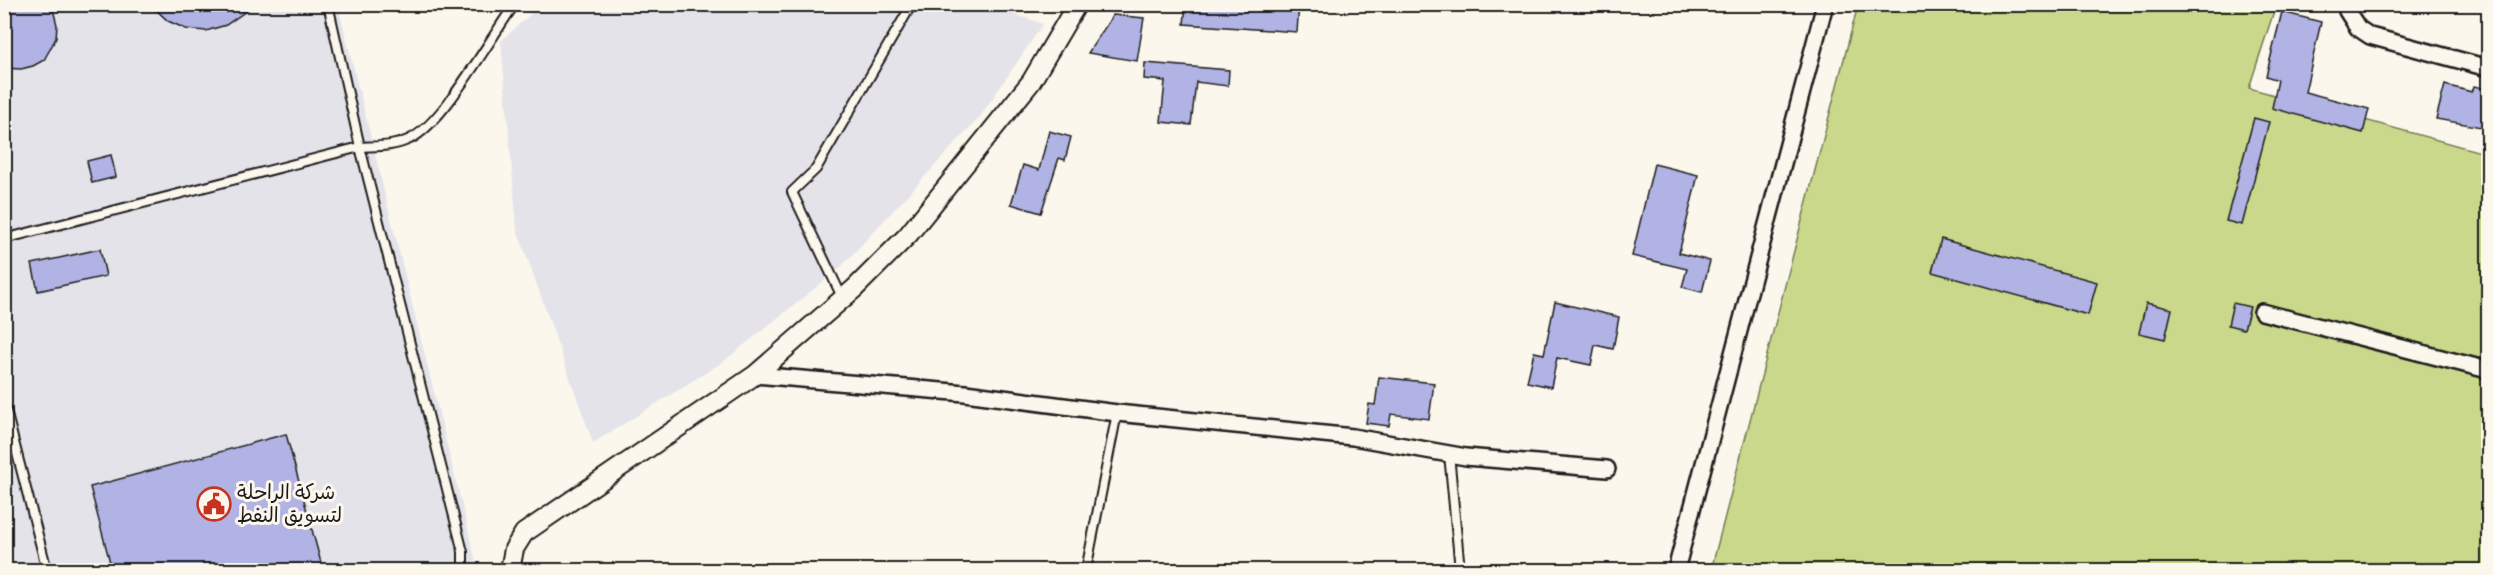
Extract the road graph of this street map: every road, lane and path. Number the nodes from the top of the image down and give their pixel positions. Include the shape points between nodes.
1 (328, 4) edge
2 (515, 4) edge
3 (912, 4) edge
4 (1077, 4) edge
5 (1825, 4) edge
6 (2350, 4) edge
7 (2488, 68) edge
8 (360, 147) junction
9 (4, 239) edge
10 (843, 298) junction
11 (2262, 312) dead end
12 (2488, 370) edge
13 (755, 375) junction
14 (4, 402) edge
15 (1117, 413) junction
16 (1449, 454) junction
17 (1608, 469) dead end
18 (47, 570) edge
19 (463, 570) edge
20 (510, 570) edge
21 (1086, 570) edge
22 (1460, 570) edge
23 (1676, 570) edge

1 - 8 lane
2 - 8 lane via 438,118 412,138 393,146
3 - 10 lane via 816,169 792,192
4 - 10 street via 1031,82 908,235
5 - 23 street
6 - 7 street via 2347,11 2358,28 2370,36
8 - 9 lane
8 - 19 lane via 463,552
10 - 13 street
11 - 12 street
13 - 15 street via 965,393
13 - 20 street via 524,533 514,549
14 - 18 lane
15 - 16 street via 1353,437
15 - 21 lane
16 - 17 street
16 - 22 lane

